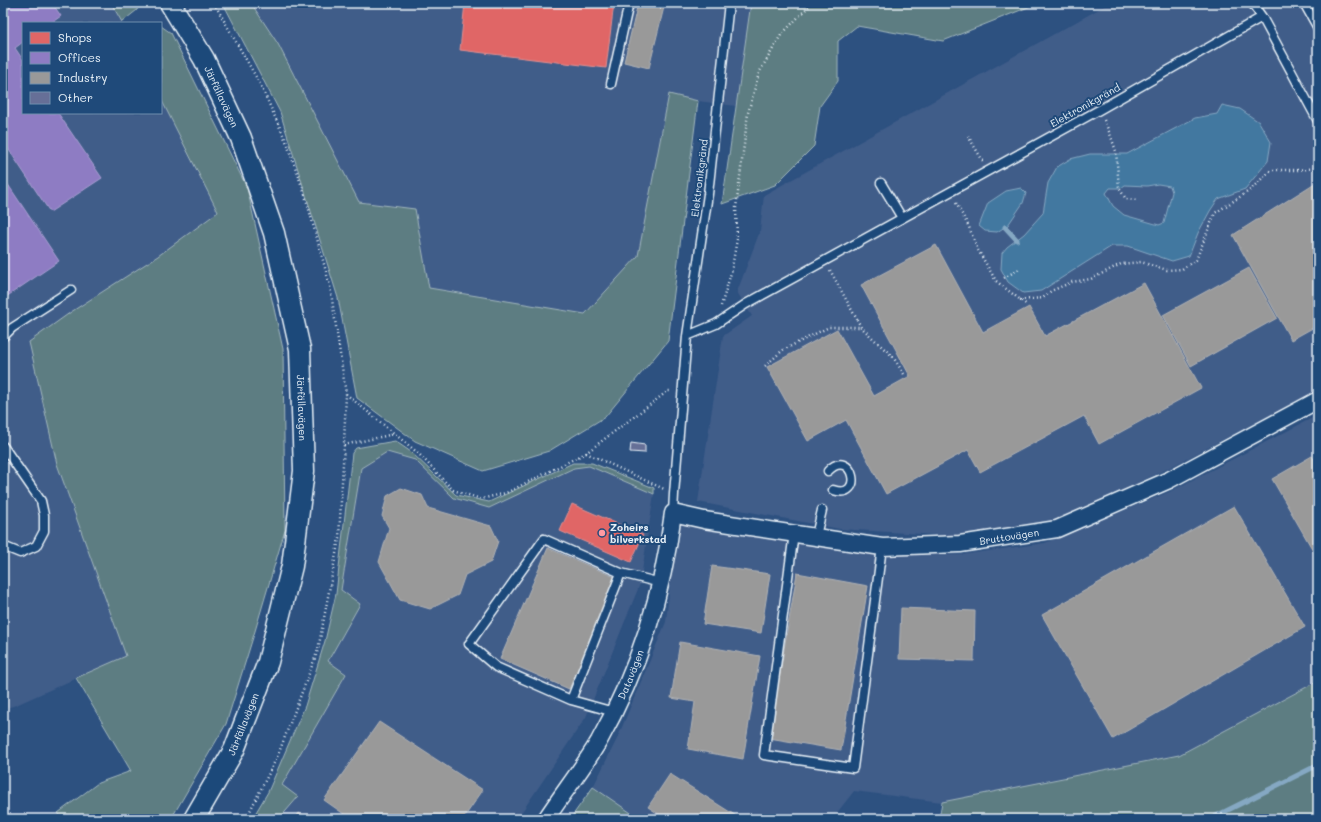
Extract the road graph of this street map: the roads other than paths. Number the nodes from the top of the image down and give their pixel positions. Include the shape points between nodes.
1 (170, 3) edge
2 (629, 3) edge
3 (729, 3) edge
4 (1252, 3) edge
5 (1304, 3) edge
6 (1262, 18) junction
7 (1318, 28) edge
8 (612, 84) dead end
9 (1318, 121) edge
10 (881, 183) dead end
11 (902, 218) junction
12 (71, 290) dead end
13 (687, 336) junction
14 (3, 337) edge
15 (1316, 405) edge
16 (3, 446) edge
17 (828, 470) dead end
18 (833, 490) dead end
19 (822, 510) dead end
20 (673, 513) junction
21 (794, 533) junction
22 (816, 536) junction
23 (3, 546) edge
24 (882, 547) junction
25 (621, 573) junction
26 (660, 583) junction
27 (571, 700) junction
28 (614, 712) junction
29 (194, 819) edge
30 (546, 819) edge

1 - 29 street, Järfällavägen via 204,59 241,138 274,233 300,349 304,471 292,566 268,662 234,750
2 - 8 lane
3 - 13 lane, Elektronikgränd via 708,194
4 - 6 lane
5 - 7 lane
6 - 9 lane
6 - 11 lane, Elektronikgränd
10 - 11 lane
11 - 13 lane, Elektronikgränd via 746,304 716,324
12 - 14 lane via 12,328
13 - 20 lane, Elektronikgränd
15 - 24 street, Bruttovägen via 1169,480 1057,529 960,544
16 - 23 lane via 41,501 44,531 36,546 20,553
17 - 18 lane via 841,465 850,469 852,473 852,484 849,488 843,492
19 - 22 lane
20 - 21 street, Bruttovägen
20 - 26 street, Datavägen
21 - 22 street, Bruttovägen
21 - 24 lane via 764,755 853,768
22 - 24 street, Bruttovägen
25 - 26 lane
25 - 27 lane
25 - 27 lane via 544,539 469,644 496,667
26 - 28 street, Datavägen via 644,639
27 - 28 lane
28 - 30 street, Datavägen via 598,742

